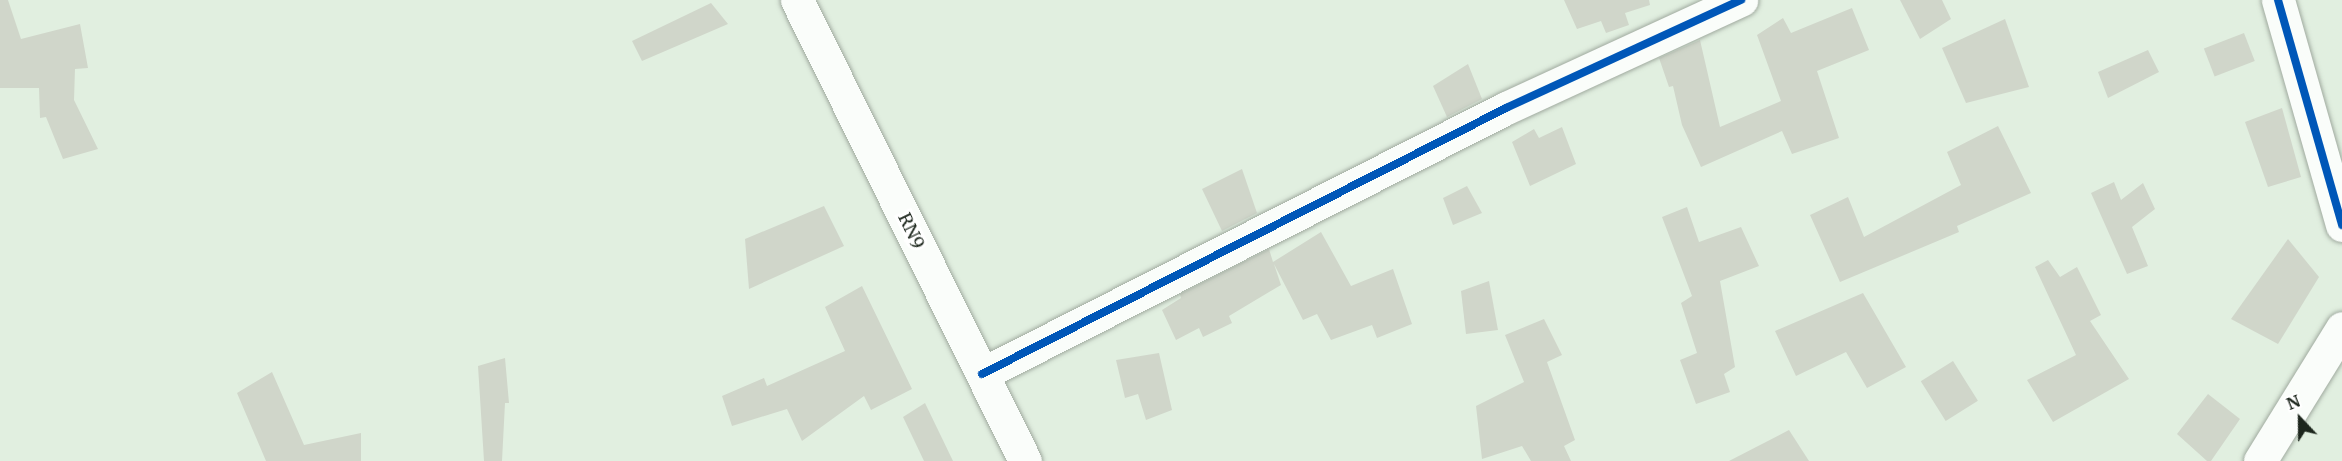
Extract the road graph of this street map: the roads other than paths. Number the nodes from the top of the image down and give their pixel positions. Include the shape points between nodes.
1 (797, 0) edge
2 (1741, 0) edge
3 (2278, 0) edge
4 (2342, 225) edge
5 (2342, 328) edge
6 (982, 374) junction
7 (1025, 461) edge
8 (2260, 461) edge

1 - 6 street, RN9
2 - 6 street via 1506,108
3 - 4 street
5 - 8 street
6 - 7 street, RN9

